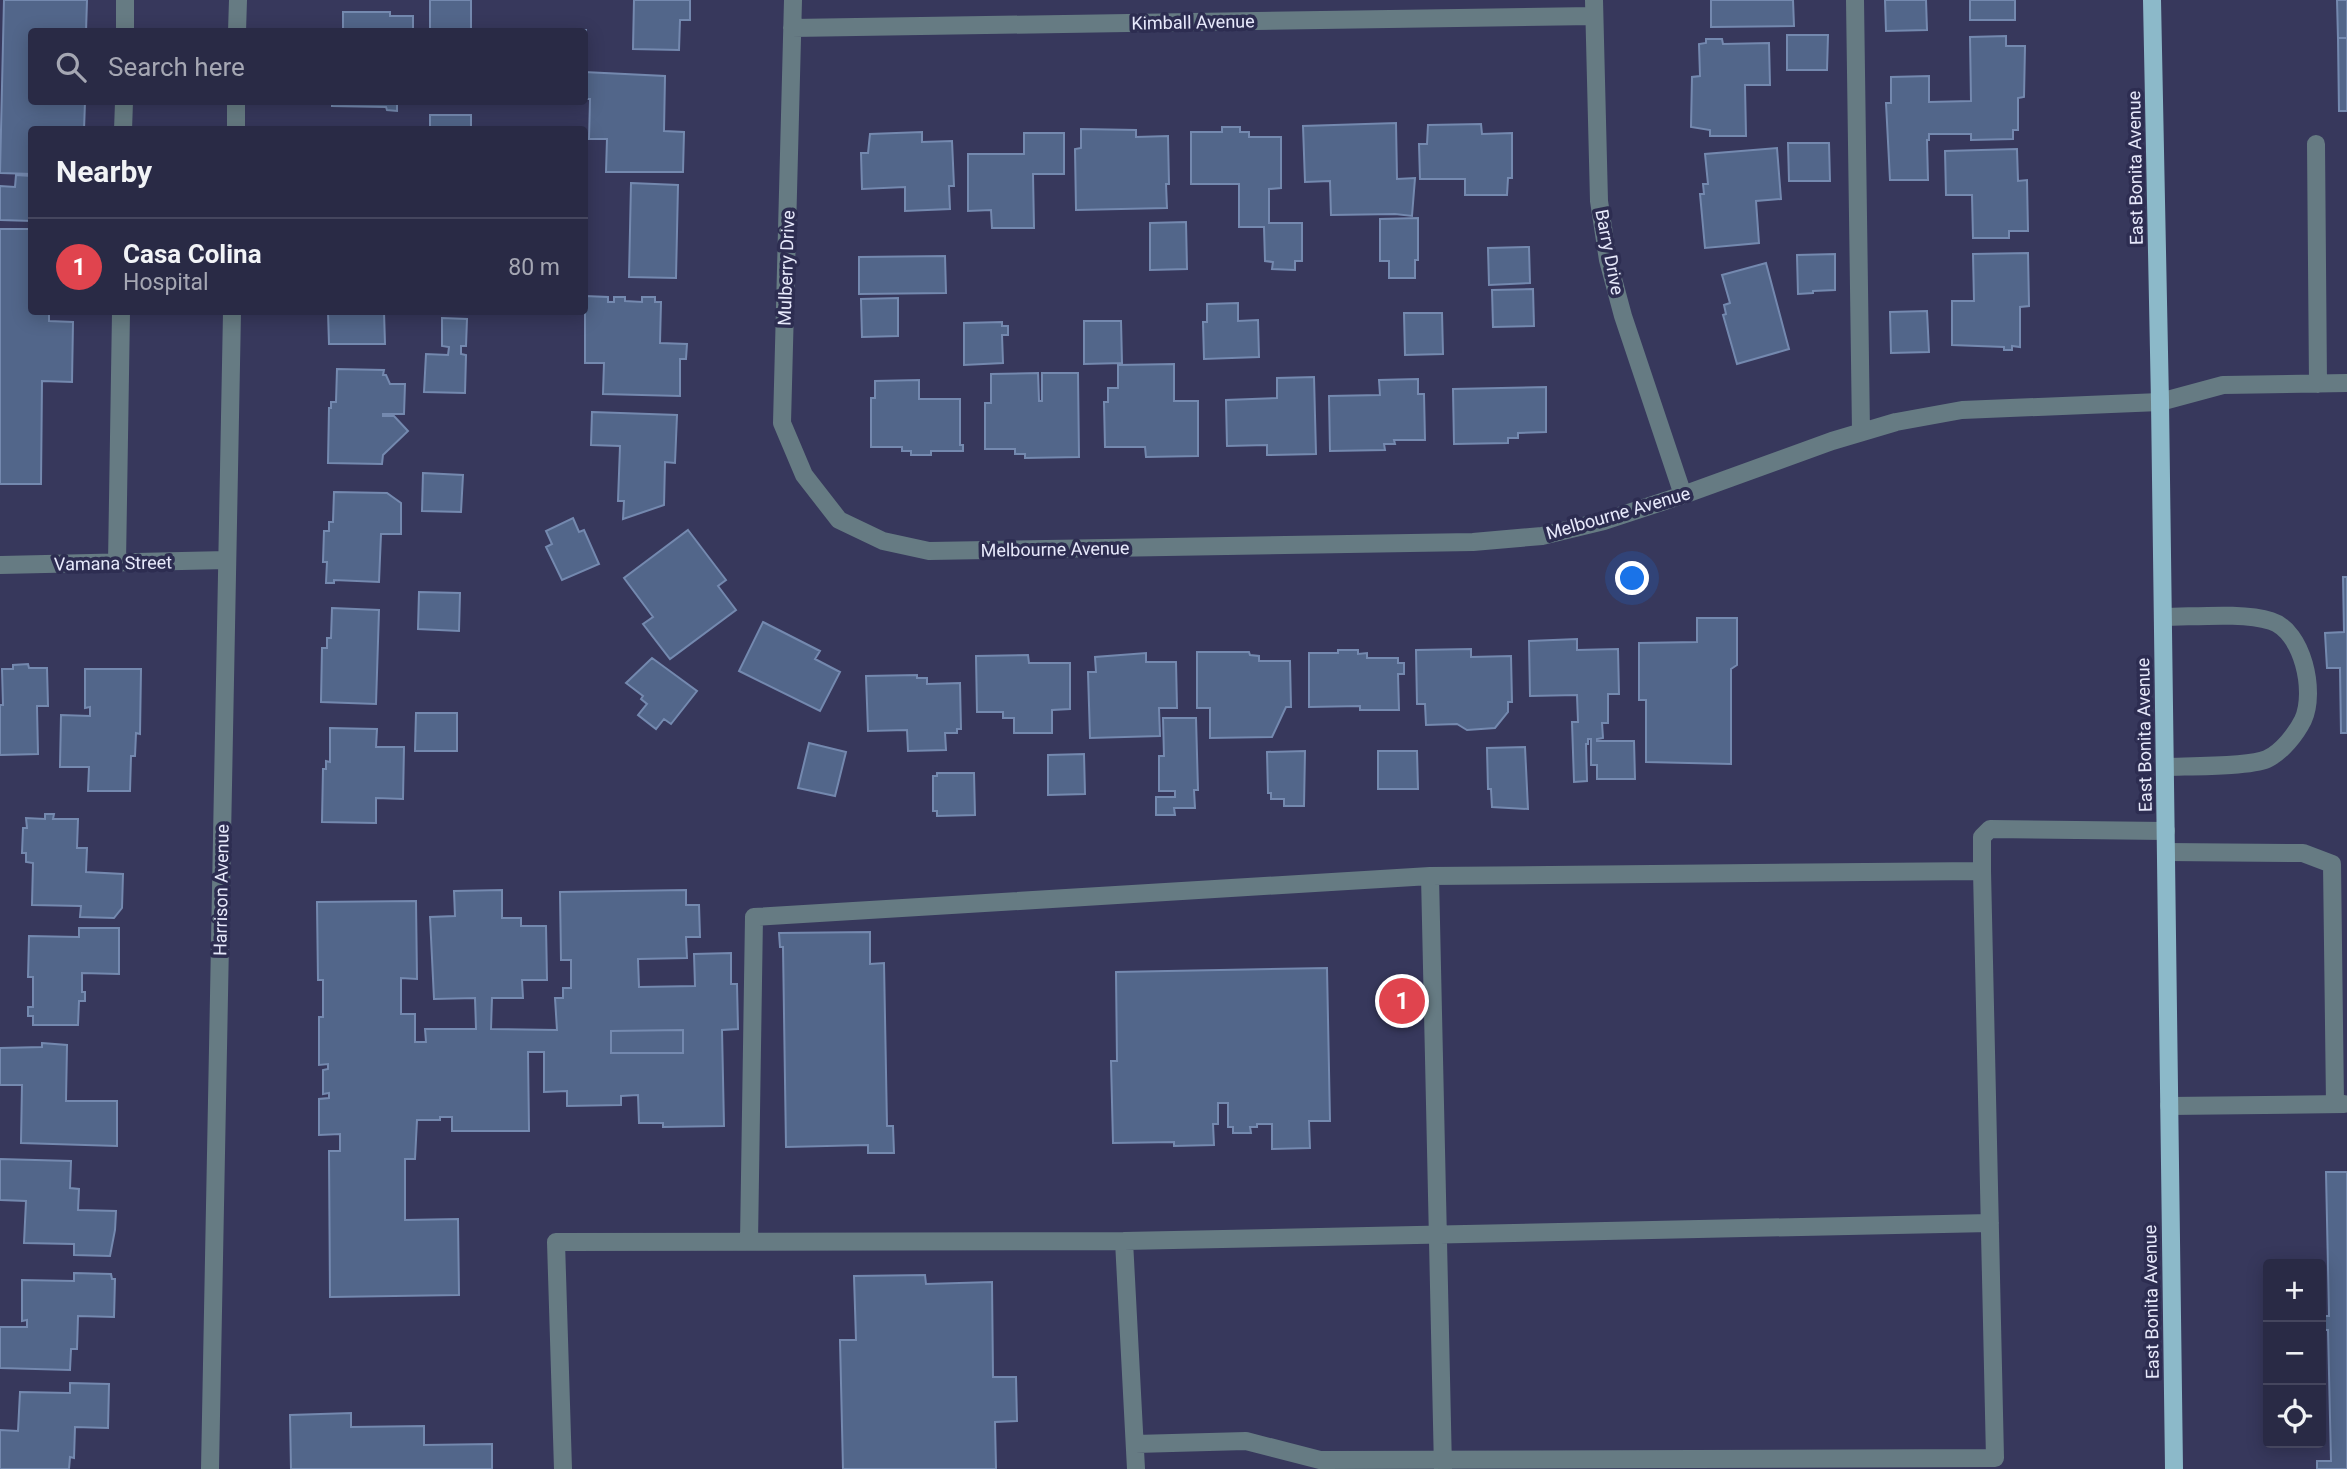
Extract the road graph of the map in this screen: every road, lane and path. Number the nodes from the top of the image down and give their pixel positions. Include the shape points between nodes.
1 (125, 0) edge
2 (238, 0) edge
3 (793, 0) edge
4 (1855, 0) edge
5 (2152, 0) edge
6 (1594, 8) edge
7 (125, 28) edge
8 (237, 28) edge
9 (792, 28) junction
10 (124, 105) edge
11 (236, 105) edge
12 (123, 126) edge
13 (236, 126) edge
14 (2316, 144) dead end
15 (121, 315) edge
16 (232, 315) edge
17 (2347, 383) edge
18 (2318, 384) junction
19 (2160, 402) junction
20 (1861, 432) junction
21 (1684, 495) junction
22 (839, 520) joint
23 (227, 560) junction
24 (117, 563) junction
25 (0, 565) edge
26 (2163, 617) junction
27 (2165, 767) junction
28 (2166, 831) junction
29 (2166, 852) junction
30 (1982, 871) junction
31 (1430, 876) junction
32 (2341, 1104) edge
33 (2169, 1106) junction
34 (1990, 1223) junction
35 (1439, 1234) junction
36 (1124, 1241) junction
37 (749, 1242) junction
38 (1135, 1444) junction
39 (1775, 1463) edge
40 (1443, 1464) edge
41 (210, 1469) edge
42 (563, 1469) edge
43 (1136, 1469) edge
44 (2174, 1469) edge

1 - 7 street
2 - 8 street
3 - 9 street, Mulberry Drive
4 - 20 street
5 - 19 main road, East Bonita Avenue
6 - 9 street, Kimball Avenue
6 - 21 street, Barry Drive via 1599,201 1608,260
9 - 22 street, Mulberry Drive via 782,424 804,475
10 - 12 street
11 - 13 street
14 - 18 street
15 - 24 street
16 - 23 street, Harrison Avenue
17 - 18 street, Melbourne Avenue
18 - 19 street, Melbourne Avenue via 2223,386
19 - 20 street, Melbourne Avenue via 1962,410
19 - 26 main road, East Bonita Avenue
20 - 21 street, Melbourne Avenue
21 - 22 street, Melbourne Avenue via 1542,536 1473,542 929,551 883,541
23 - 24 street, Vamana Street
23 - 41 street, Harrison Avenue
24 - 25 street, Vamana Street
26 - 27 main road, East Bonita Avenue
26 - 27 street via 2273,621 2292,637 2304,661 2308,697 2304,718 2289,741 2267,759
27 - 28 main road, East Bonita Avenue
28 - 29 main road, East Bonita Avenue
28 - 30 street via 1990,829 1982,837
29 - 32 street via 2303,853 2332,864
29 - 33 main road, East Bonita Avenue
30 - 31 street
30 - 34 street
31 - 35 street
31 - 37 street via 754,917
32 - 33 street
33 - 44 main road, East Bonita Avenue
34 - 35 street
34 - 39 street via 1995,1458
35 - 36 street
35 - 40 street
36 - 37 street
36 - 38 street
37 - 42 street via 556,1242
38 - 40 street via 1247,1441 1320,1460
38 - 43 street
39 - 40 street

